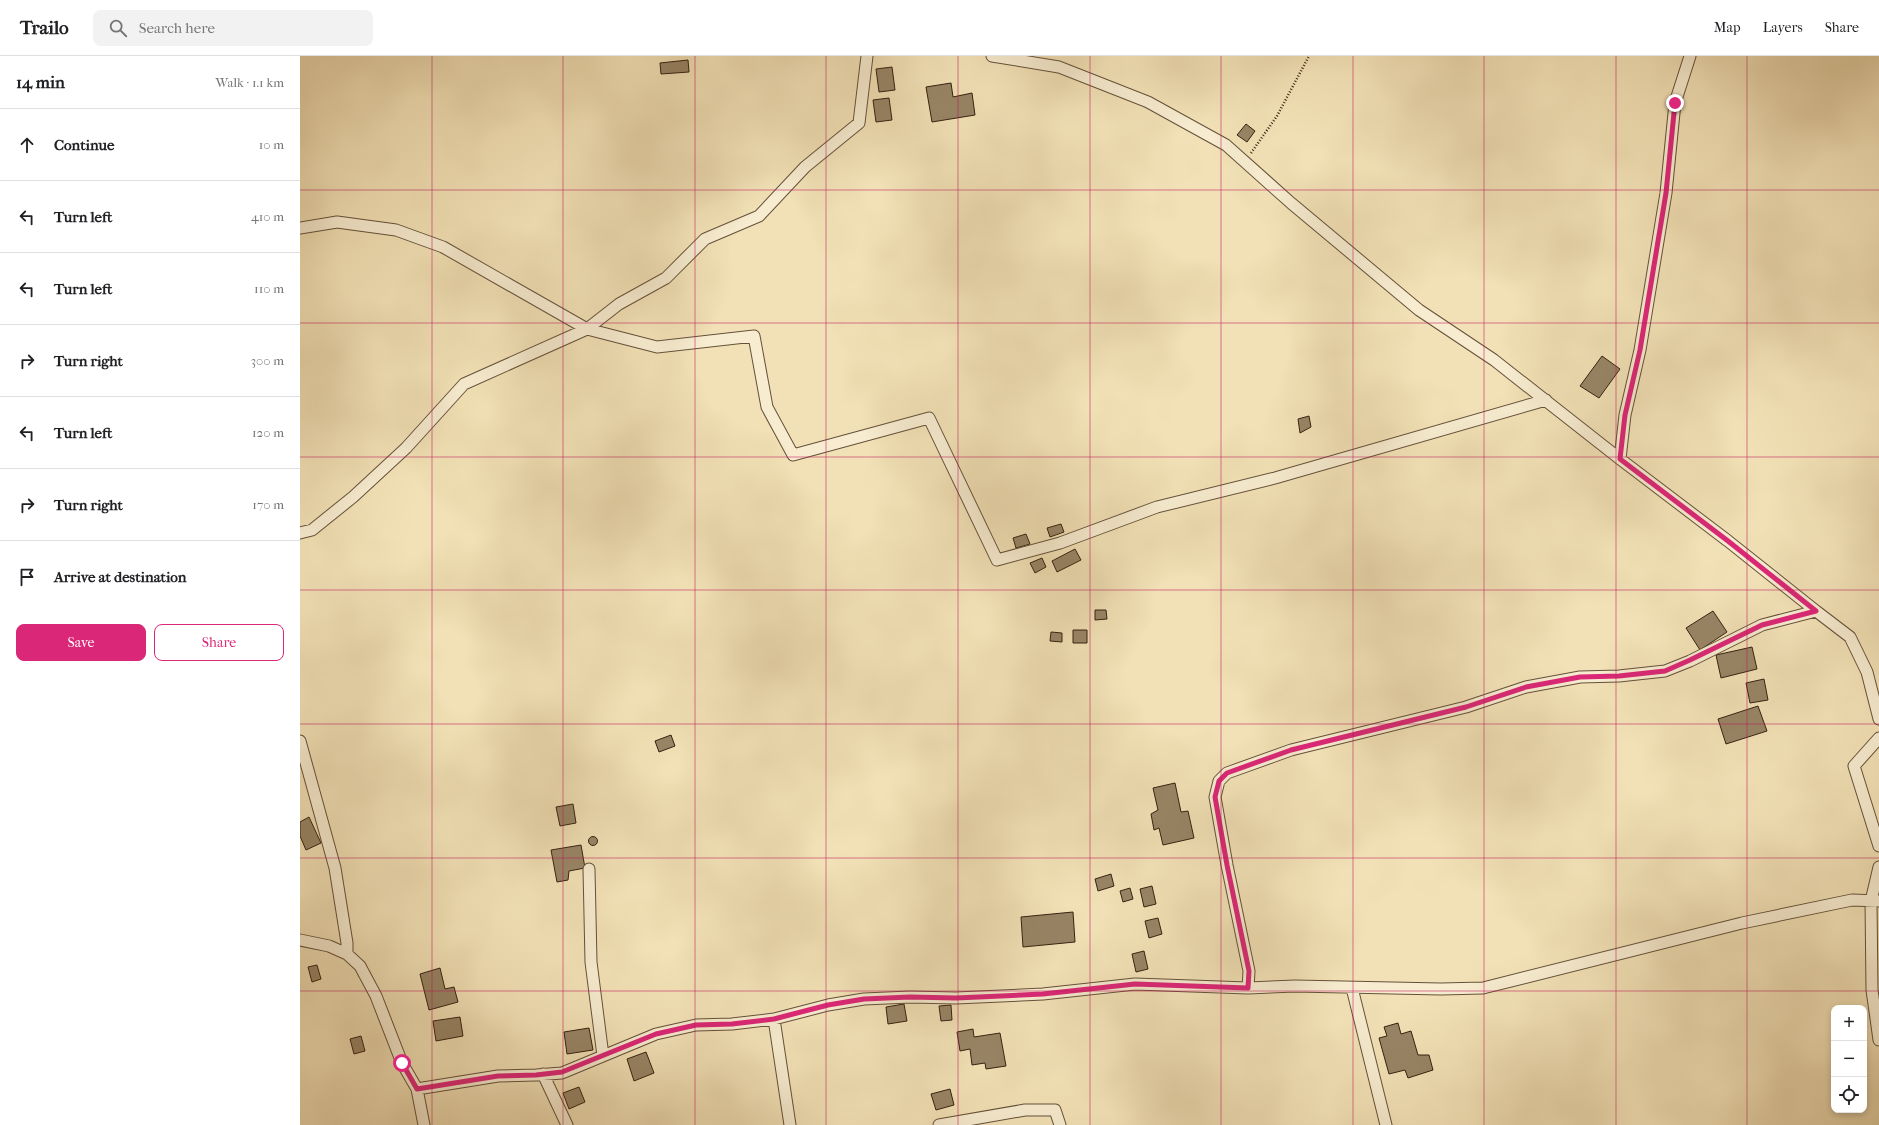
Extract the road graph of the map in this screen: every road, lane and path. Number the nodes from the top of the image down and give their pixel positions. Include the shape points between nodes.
1 (867, 56) edge
2 (992, 56) edge
3 (1309, 56) edge
4 (1690, 56) edge
5 (1245, 162) junction
6 (300, 228) edge
7 (587, 329) junction
8 (1546, 400) junction
9 (1620, 459) junction
10 (300, 533) edge
11 (1816, 611) junction
12 (1879, 719) edge
13 (1879, 738) edge
14 (300, 741) edge
15 (1879, 846) edge
16 (1879, 867) edge
17 (589, 870) dead end
18 (1875, 901) edge
19 (300, 940) edge
20 (347, 954) junction
21 (1248, 988) junction
22 (1352, 988) junction
23 (774, 1019) junction
24 (1879, 1040) edge
25 (603, 1056) junction
26 (543, 1074) junction
27 (417, 1089) junction
28 (424, 1125) edge
29 (567, 1125) edge
30 (790, 1125) edge
31 (939, 1125) edge
32 (1060, 1125) edge
33 (1386, 1125) edge

1 - 7 street via 859,123 805,167 759,216 705,240 666,278 619,304
2 - 5 street via 1059,67 1148,102 1226,145
3 - 5 path via 1277,116
4 - 9 street via 1675,103 1664,200 1640,350 1625,415
5 - 8 street via 1419,310 1494,360
6 - 7 street via 337,222 396,230 443,247
7 - 8 street via 657,347 754,336 767,407 793,455 929,418 997,560 1060,543 1157,507 1275,478
7 - 10 street via 464,384 406,448 353,497 312,530
8 - 9 street
9 - 11 street
11 - 12 street via 1850,637 1867,672
11 - 21 street via 1762,625 1665,671 1580,677 1526,687 1466,707 1291,750 1227,773 1219,781 1215,797 1249,971
13 - 15 street via 1854,766
14 - 20 street via 335,868
16 - 18 street
17 - 25 street via 591,962
18 - 22 street via 1852,900 1742,923 1483,988
18 - 24 street via 1872,990
19 - 20 street via 329,946
20 - 27 street via 360,966 376,996 402,1063
21 - 22 street
21 - 23 street via 1135,984 1043,994 864,999
22 - 33 street
23 - 25 street via 696,1025 656,1034
23 - 30 street
25 - 26 street via 562,1072
26 - 27 street via 498,1076
26 - 29 street
27 - 28 street
31 - 32 street via 1025,1110 1055,1110

